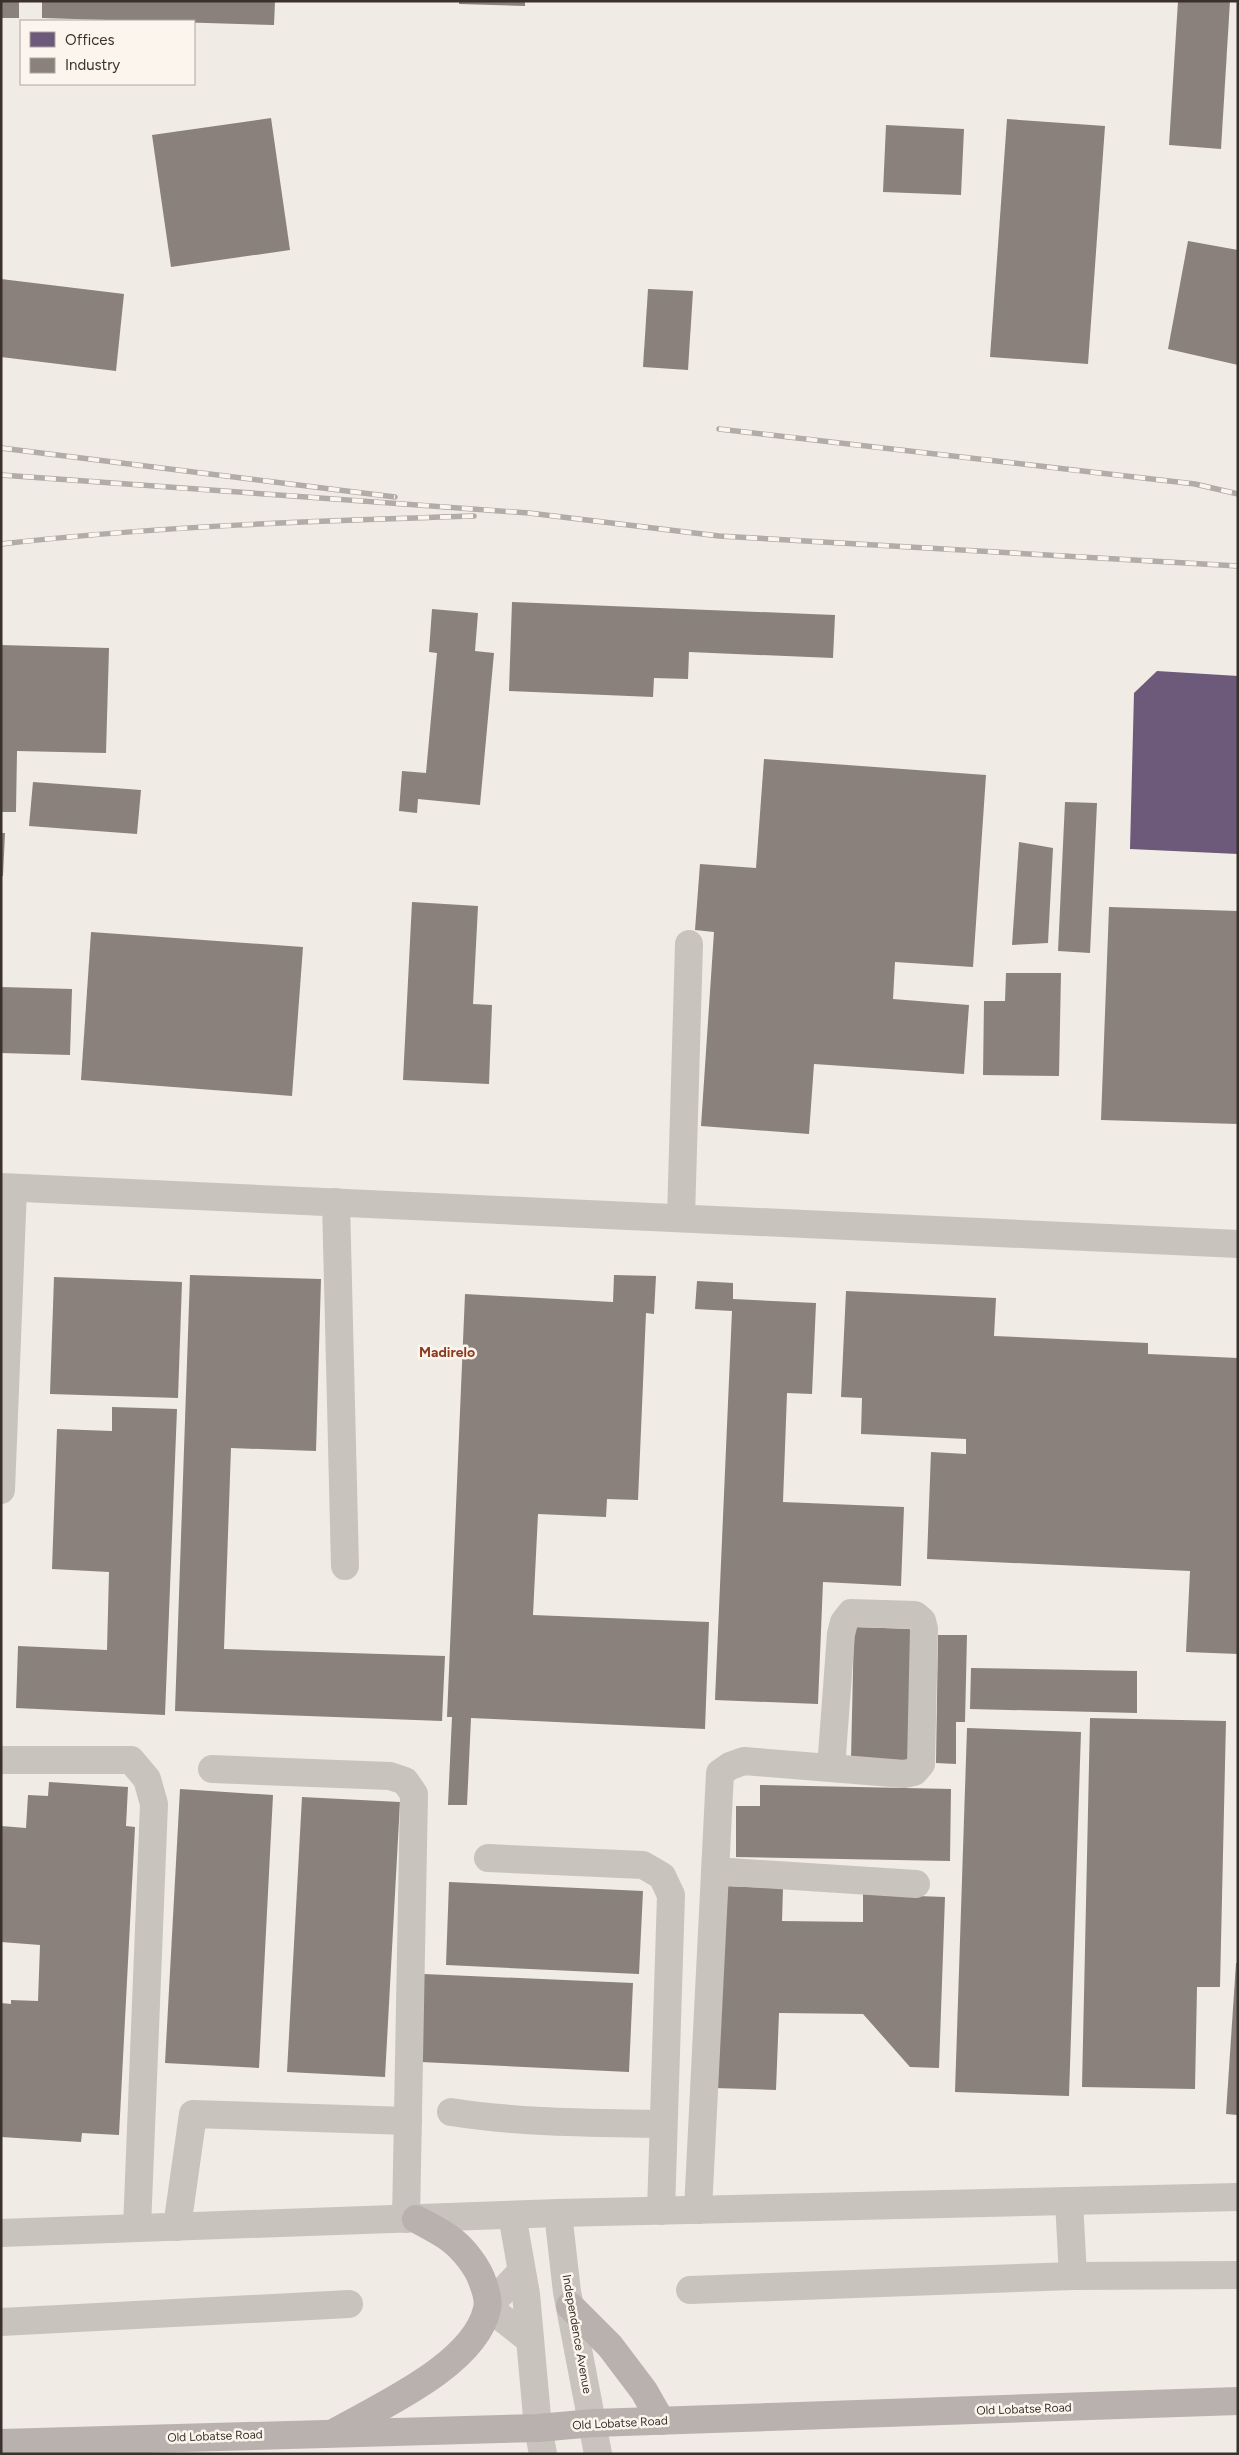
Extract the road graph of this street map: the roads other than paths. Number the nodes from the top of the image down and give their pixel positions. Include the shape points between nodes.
1 (689, 944) dead end
2 (7, 1188) edge
3 (336, 1202) junction
4 (680, 1218) junction
5 (1238, 1244) edge
6 (1, 1490) edge
7 (345, 1566) dead end
8 (1, 1760) edge
9 (831, 1768) junction
10 (212, 1769) dead end
11 (488, 1858) dead end
12 (715, 1870) junction
13 (916, 1884) dead end
14 (451, 2112) dead end
15 (408, 2121) junction
16 (663, 2124) junction
17 (1238, 2197) edge
18 (1069, 2201) junction
19 (698, 2210) junction
20 (660, 2211) junction
21 (558, 2213) junction
22 (512, 2216) junction
23 (411, 2219) junction
24 (177, 2227) junction
25 (137, 2228) junction
26 (1, 2233) edge
27 (521, 2272) junction
28 (1238, 2275) edge
29 (1073, 2276) junction
30 (690, 2290) dead end
31 (349, 2304) dead end
32 (570, 2306) junction
33 (488, 2307) junction
34 (1, 2322) edge
35 (530, 2340) junction
36 (1238, 2401) edge
37 (661, 2421) junction
38 (594, 2423) junction
39 (334, 2432) junction
40 (540, 2441) edge
41 (1, 2443) edge
42 (598, 2454) edge

1 - 4 street
2 - 3 street
2 - 6 street
3 - 4 street
3 - 7 street
4 - 5 street
8 - 25 street via 131,1760 147,1779 154,1804
9 - 9 street via 904,1774 914,1772 920,1764 924,1629 922,1621 915,1615 850,1613 844,1622
9 - 12 street via 744,1761 720,1774
10 - 15 street via 390,1776 405,1782 414,1794
11 - 16 street via 642,1865 662,1876 671,1895
12 - 13 street
12 - 19 street
14 - 16 street via 547,2122
15 - 23 street
15 - 24 street via 194,2114
16 - 20 street
17 - 18 street
18 - 19 street
18 - 29 street
19 - 20 street
20 - 21 street
21 - 22 street
21 - 32 street, Independence Avenue
22 - 23 street
22 - 27 street
23 - 24 street
23 - 33 main road via 450,2239 472,2262 481,2277
24 - 25 street
25 - 26 street
27 - 33 street
27 - 35 street
28 - 29 street
29 - 30 street
31 - 34 street
32 - 37 main road via 610,2346 644,2391
32 - 38 street, Independence Avenue
33 - 35 street
33 - 39 main road via 481,2327 467,2346 445,2365
35 - 40 street
36 - 37 main road, Old Lobatse Road
37 - 38 main road, Old Lobatse Road
38 - 40 main road, Old Lobatse Road
38 - 42 street, Independence Avenue
39 - 40 main road, Old Lobatse Road
39 - 41 main road, Old Lobatse Road

